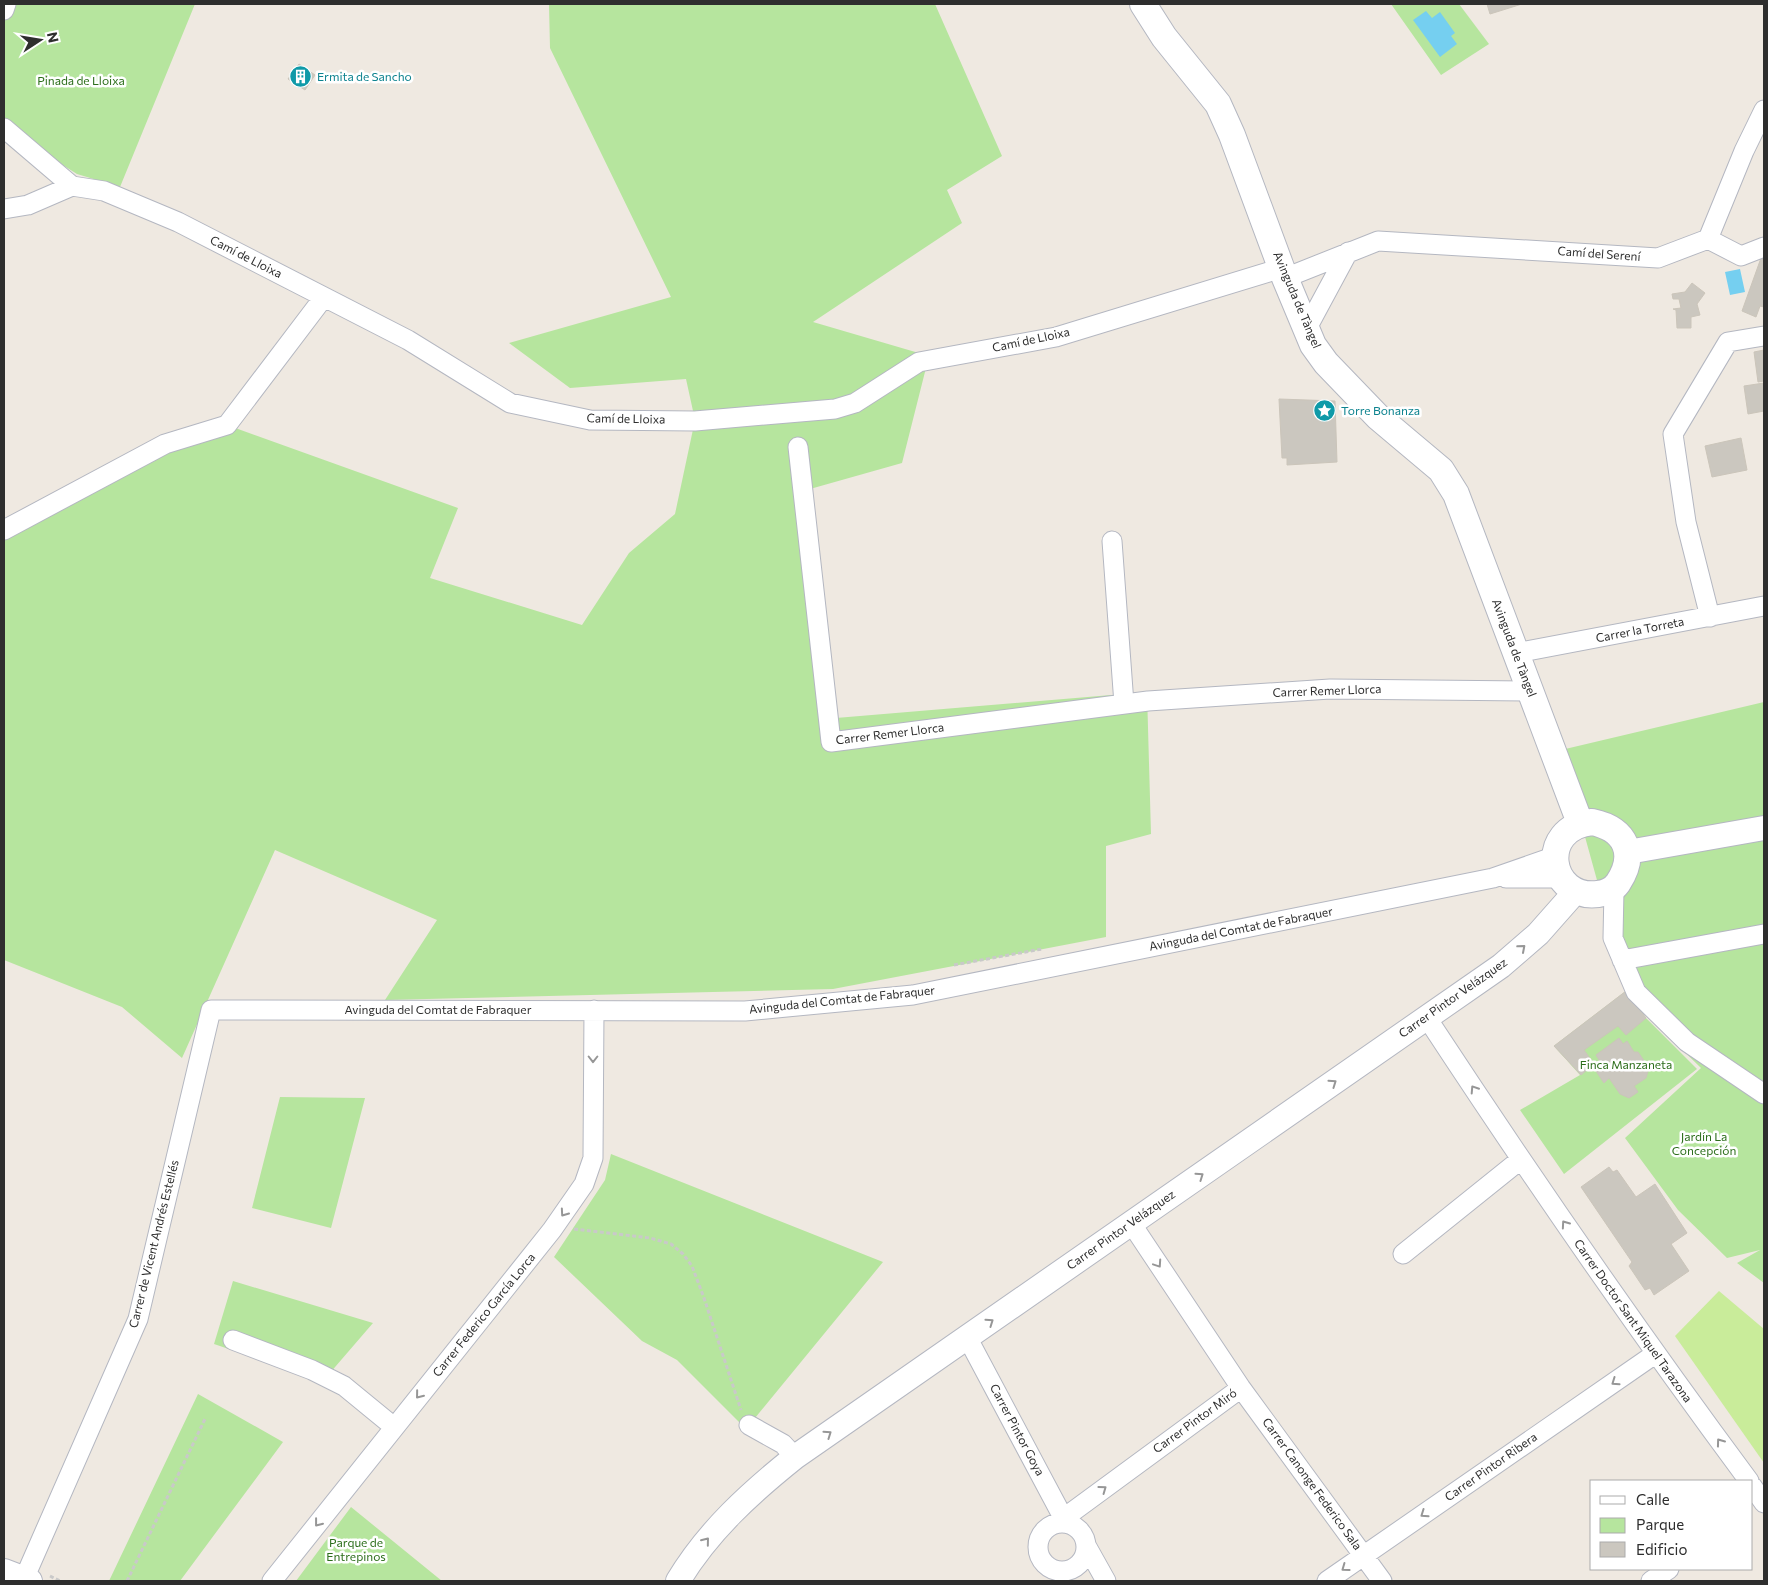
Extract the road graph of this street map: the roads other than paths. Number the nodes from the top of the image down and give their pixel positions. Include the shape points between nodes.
1 (6, 4) edge
2 (1143, 4) edge
3 (4, 10) edge
4 (1764, 110) edge
5 (4, 128) edge
6 (72, 186) junction
7 (4, 209) edge
8 (1708, 239) junction
9 (1764, 247) edge
10 (1348, 252) junction
11 (1283, 273) junction
12 (324, 297) junction
13 (1306, 330) junction
14 (1764, 336) edge
15 (798, 447) dead end
16 (4, 530) edge
17 (1112, 541) dead end
18 (1764, 606) edge
19 (1710, 618) junction
20 (1516, 654) junction
21 (1530, 691) junction
22 (1124, 704) junction
23 (1580, 824) junction
24 (1764, 828) edge
25 (1628, 852) junction
26 (1564, 875) junction
27 (1614, 889) junction
28 (1764, 934) edge
29 (1622, 960) junction
30 (211, 1010) joint
31 (594, 1010) junction
32 (1427, 1018) junction
33 (1764, 1094) edge
34 (1520, 1160) junction
35 (1131, 1223) junction
36 (1403, 1254) dead end
37 (967, 1337) junction
38 (233, 1340) dead end
39 (1655, 1354) junction
40 (1241, 1388) junction
41 (749, 1425) road end
42 (394, 1427) junction
43 (795, 1457) junction
44 (1747, 1480) edge
45 (1753, 1487) edge
46 (1764, 1502) edge
47 (1753, 1510) edge
48 (1065, 1520) junction
49 (1087, 1547) junction
50 (1364, 1555) junction
51 (1668, 1570) edge
52 (1059, 1576) edge
53 (19, 1577) edge
54 (272, 1581) edge
55 (678, 1581) edge
56 (1106, 1581) edge
57 (1327, 1581) edge
58 (1382, 1581) edge
59 (1652, 1581) edge

1 - 3 street
2 - 11 main road, Avinguda de Tàngel via 1164,37 1218,104
4 - 8 street
5 - 6 street
6 - 7 street via 28,205
6 - 12 street, Camí de Lloixa via 104,191 178,222
8 - 9 street via 1741,256
8 - 10 street, Camí del Serení via 1658,258 1378,241
10 - 11 street, Camí del Serení
10 - 13 street
11 - 12 street, Camí de Lloixa via 1056,337 919,362 855,403 834,409 695,420 590,420 510,403 408,340
11 - 13 main road, Avinguda de Tàngel
12 - 16 street via 227,425 165,444
13 - 20 main road, Avinguda de Tàngel via 1326,363 1378,416 1441,470 1456,494
14 - 19 street via 1728,342 1674,434 1686,522
15 - 22 street, Carrer Remer Llorca via 831,742
17 - 22 street
18 - 19 street, Carrer la Torreta
19 - 20 street, Carrer la Torreta
20 - 21 main road, Avinguda de Tàngel
21 - 22 street, Carrer Remer Llorca via 1330,689
21 - 23 main road, Avinguda de Tàngel
23 - 25 main road via 1592,822 1613,829 1620,835
23 - 26 main road via 1563,834 1557,842
24 - 25 street
25 - 27 main road via 1625,872
26 - 27 main road via 1588,895
26 - 31 street, Avinguda del Comtat de Fabraquer via 1492,878 913,995 746,1011
32 -> 26 street, Carrer Pintor Velázquez via 1501,966 1538,934
27 - 29 street via 1613,938
28 - 29 street
29 - 33 street via 1636,992 1687,1042
30 - 31 street, Avinguda del Comtat de Fabraquer
30 - 53 street, Carrer de Vicent Andrés Estellés via 138,1319
31 -> 42 street, Carrer Federico García Lorca via 593,1158 584,1184 552,1230
34 -> 32 street, Carrer Doctor Sant Miquel Tarazona
35 -> 32 street, Carrer Pintor Velázquez
34 - 36 street
39 -> 34 street, Carrer Doctor Sant Miquel Tarazona
37 -> 35 street, Carrer Pintor Velázquez
35 -> 40 street, Carrer Pintor Miró
43 -> 37 street, Carrer Pintor Velázquez
37 - 48 street, Carrer Pintor Goya
38 - 42 street via 312,1370 344,1386
44 -> 39 street, Carrer Doctor Sant Miquel Tarazona
39 -> 50 street, Carrer Pintor Ribera
48 -> 40 street, Carrer Pintor Miró
40 - 50 street, Carrer Canonge Federico Sala
41 - 43 street via 783,1444
42 -> 54 street, Carrer Federico García Lorca
55 -> 43 street, Carrer Pintor Velázquez via 736,1506
45 - 46 street
46 - 47 street
48 - 49 street via 1083,1535
48 - 52 street via 1043,1532 1039,1546 1045,1564
49 - 52 street via 1080,1563
49 - 56 street
50 -> 57 street, Carrer Pintor Ribera
50 - 58 street, Carrer Canonge Federico Sala
51 - 59 street

